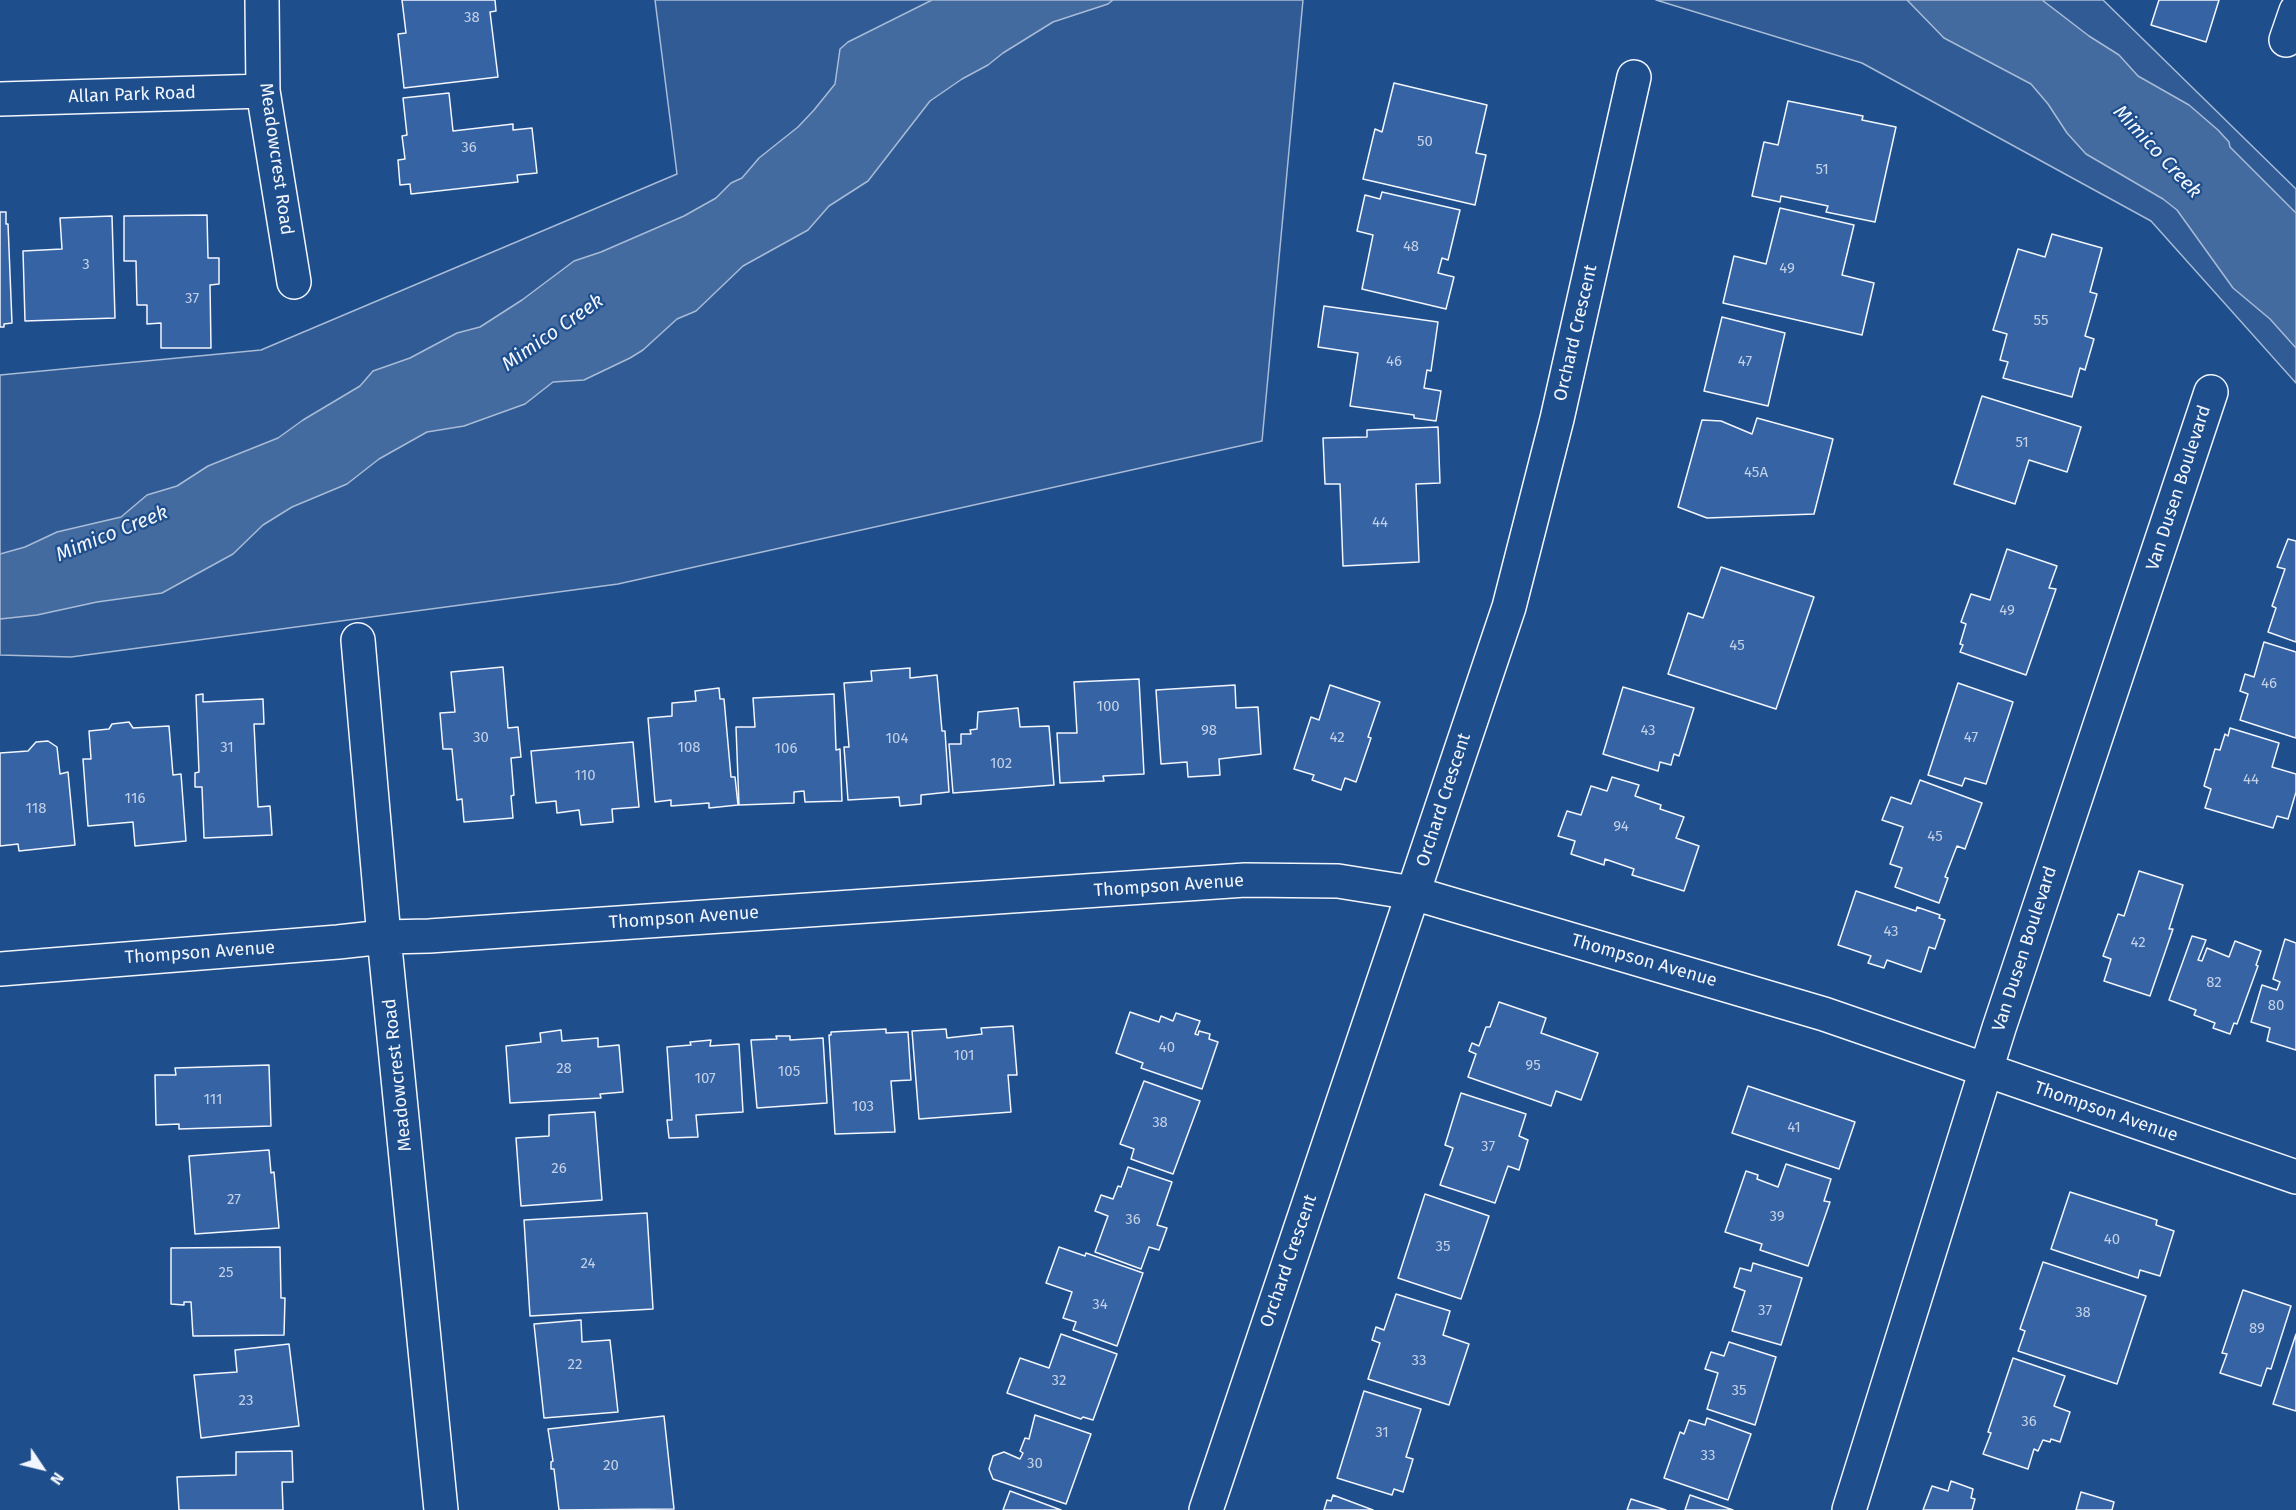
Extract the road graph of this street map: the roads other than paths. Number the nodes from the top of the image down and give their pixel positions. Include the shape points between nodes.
1 (262, 0) edge
2 (1634, 77) dead end
3 (263, 91) junction
4 (0, 99) edge
5 (294, 282) dead end
6 (2211, 392) dead end
7 (358, 640) dead end
8 (1413, 893) junction
9 (384, 936) junction
10 (0, 969) edge
11 (1985, 1071) junction
12 (2296, 1177) edge
13 (441, 1510) edge
14 (1206, 1510) edge
15 (1849, 1510) edge

1 - 3 street, Meadowcrest Road
2 - 8 street, Orchard Crescent via 1557,419 1509,607
3 - 4 street, Allan Park Road
3 - 5 street, Meadowcrest Road
6 - 11 street, Van Dusen Boulevard
7 - 9 street, Meadowcrest Road
8 - 9 street, Thompson Avenue via 1338,881 1245,880
8 - 11 street, Thompson Avenue via 1824,1014
8 - 14 street, Orchard Crescent
9 - 10 street, Thompson Avenue
9 - 13 street, Meadowcrest Road
11 - 12 street, Thompson Avenue
11 - 15 street, Van Dusen Boulevard

